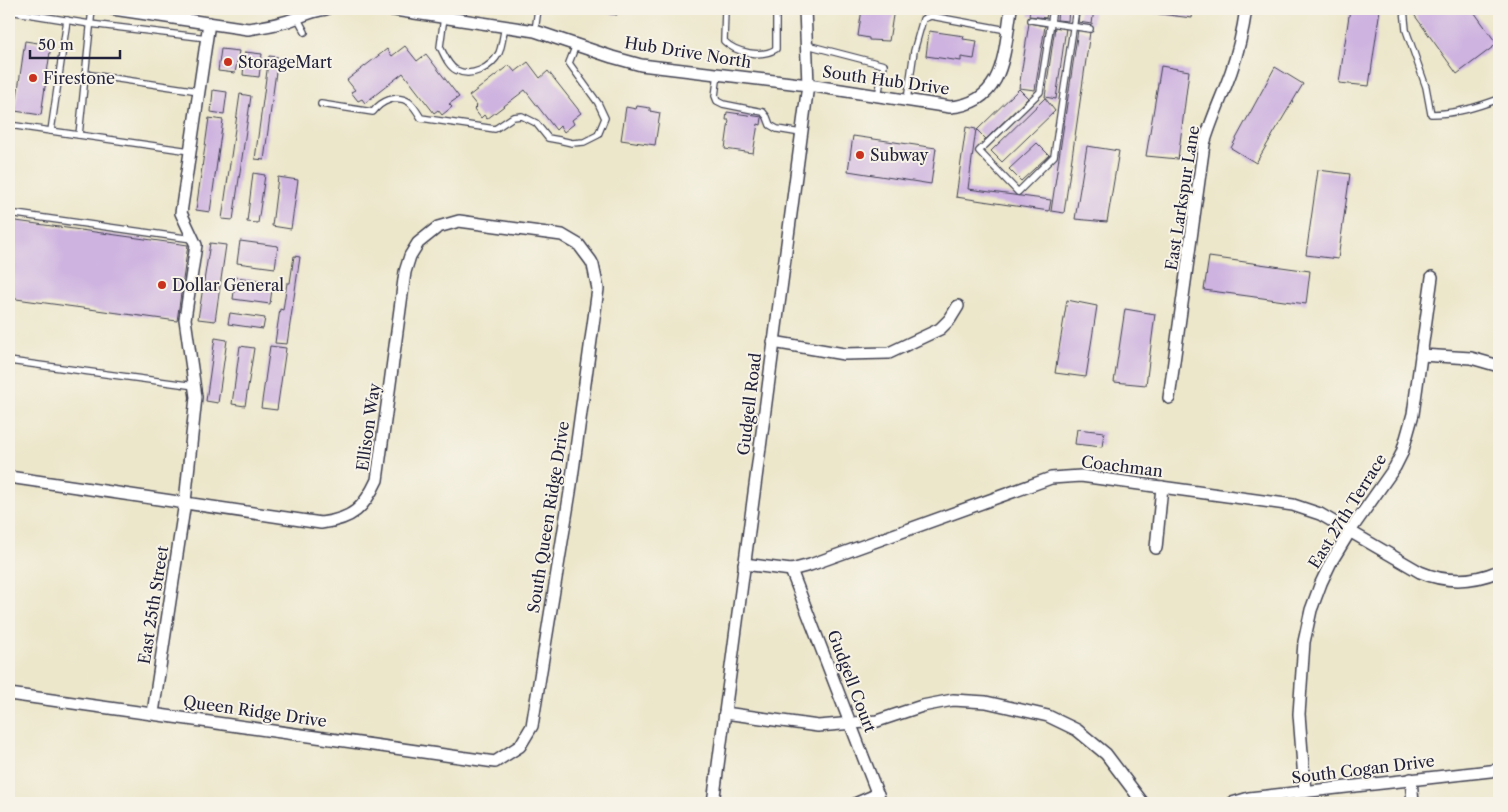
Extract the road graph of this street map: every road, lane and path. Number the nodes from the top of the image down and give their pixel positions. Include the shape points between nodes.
1 (92, 9) edge
2 (113, 9) edge
3 (326, 9) edge
4 (388, 9) edge
5 (538, 9) edge
6 (724, 9) edge
7 (776, 9) edge
8 (805, 9) edge
9 (1010, 9) edge
10 (1053, 9) edge
11 (1076, 9) edge
12 (1246, 9) edge
13 (1404, 9) edge
14 (9, 11) edge
15 (297, 17) junction
16 (444, 17) junction
17 (67, 20) junction
18 (1031, 20) dead end
19 (209, 23) junction
20 (1051, 23) junction
21 (90, 24) junction
22 (505, 26) junction
23 (1073, 27) junction
24 (1090, 29) dead end
25 (1007, 30) junction
26 (535, 31) junction
27 (305, 32) dead end
28 (207, 38) junction
29 (576, 45) junction
30 (807, 45) junction
31 (85, 74) junction
32 (718, 74) junction
33 (808, 85) junction
34 (199, 90) junction
35 (878, 96) junction
36 (1499, 99) edge
37 (907, 100) junction
38 (320, 104) dead end
39 (9, 125) edge
40 (51, 131) junction
41 (802, 133) junction
42 (79, 135) junction
43 (190, 151) junction
44 (9, 213) edge
45 (193, 239) junction
46 (591, 261) joint
47 (1432, 277) dead end
48 (958, 306) dead end
49 (774, 342) junction
50 (1421, 354) junction
51 (9, 361) edge
52 (1499, 366) edge
53 (195, 386) junction
54 (1169, 398) dead end
55 (9, 477) edge
56 (1162, 487) junction
57 (185, 502) junction
58 (1350, 531) junction
59 (1156, 548) dead end
60 (744, 564) junction
61 (792, 570) junction
62 (1495, 572) edge
63 (9, 694) edge
64 (153, 713) junction
65 (725, 713) junction
66 (851, 724) junction
67 (496, 762) joint
68 (1499, 770) edge
69 (1411, 779) junction
70 (1305, 792) junction
71 (880, 799) edge
72 (713, 803) edge
73 (857, 803) edge
74 (1143, 803) edge
75 (1232, 803) edge
76 (1413, 803) edge

1 - 21 lane
2 - 19 street
3 - 15 street via 312,10
4 - 16 street, Hub Drive North
5 - 26 lane
6 - 7 lane via 724,42 740,50 760,54 776,49
8 - 30 street, Gudgell Road
9 - 25 street, South Hub Drive
10 - 20 lane
11 - 23 lane
12 - 54 street, East Larkspur Lane via 1231,72 1204,144
13 - 36 lane via 1406,30 1426,87 1431,114 1474,108
14 - 17 lane
15 - 19 street via 248,29
15 - 27 lane
16 - 22 street, Hub Drive North
16 - 22 lane via 440,48 456,70 472,73 493,62 499,53
17 - 21 lane
17 - 40 lane
18 - 20 lane
19 - 28 street
20 - 23 lane
20 - 23 lane via 1040,92 980,151 1018,192 1054,156
21 - 28 lane
21 - 31 lane
22 - 26 street, Hub Drive North
23 - 24 lane
25 - 37 street, South Hub Drive via 995,83 976,101 950,107
25 - 37 lane via 931,16 923,18 914,51
26 - 29 street, Hub Drive North
28 - 34 street
29 - 32 street, Hub Drive North via 641,65
29 - 38 lane via 569,63 605,118 598,135 584,142 548,138 536,123 522,116 513,117 495,129 421,118 409,102 400,99 382,103 373,112
30 - 33 street, Gudgell Road
30 - 35 lane via 884,65
31 - 34 lane
31 - 42 lane
32 - 33 street, Hub Drive North
32 - 41 lane via 717,101 763,112 777,130
33 - 35 street, South Hub Drive
33 - 41 street, Gudgell Road
34 - 43 street
35 - 37 street, South Hub Drive
39 - 40 lane
40 - 42 lane
41 - 49 street, Gudgell Road
42 - 43 lane
43 - 45 street via 182,213
44 - 45 lane
45 - 53 street, East 25th Street via 196,245 185,319
46 - 57 street, Ellison Way via 579,245 562,234 458,221 438,227 418,243 405,272 377,480 369,498 355,512 321,524
46 - 67 street, South Queen Ridge Drive via 598,288 570,492 532,726 520,746
47 - 50 street, East 27th Terrace
48 - 49 street via 940,329 889,353 844,354
49 - 60 street, Gudgell Road
50 - 52 street via 1471,358
50 - 58 street, East 27th Terrace via 1413,414 1402,453 1396,467
51 - 53 lane
53 - 57 street, East 25th Street
55 - 57 street, Ellison Way
56 - 58 street, Coachman via 1293,505 1320,514
56 - 59 street
56 - 61 street, Coachman via 1082,476 1051,478
57 - 64 street, East 25th Street
58 - 62 street, Coachman via 1431,577 1456,581
58 - 70 street, East 27th Terrace via 1321,583 1304,642 1299,714
60 - 61 street, Coachman
60 - 65 street, Gudgell Road
61 - 66 street, Gudgell Court
63 - 64 street, Queen Ridge Drive
64 - 67 street, Queen Ridge Drive
65 - 66 street via 818,726
65 - 72 street, Gudgell Road
66 - 71 street, Gudgell Court
66 - 74 street via 877,721 922,706 954,700 986,702 1048,716 1076,730 1106,754
68 - 69 street, South Cogan Drive
69 - 70 street, South Cogan Drive
69 - 76 street
70 - 75 street, South Cogan Drive
71 - 73 street

